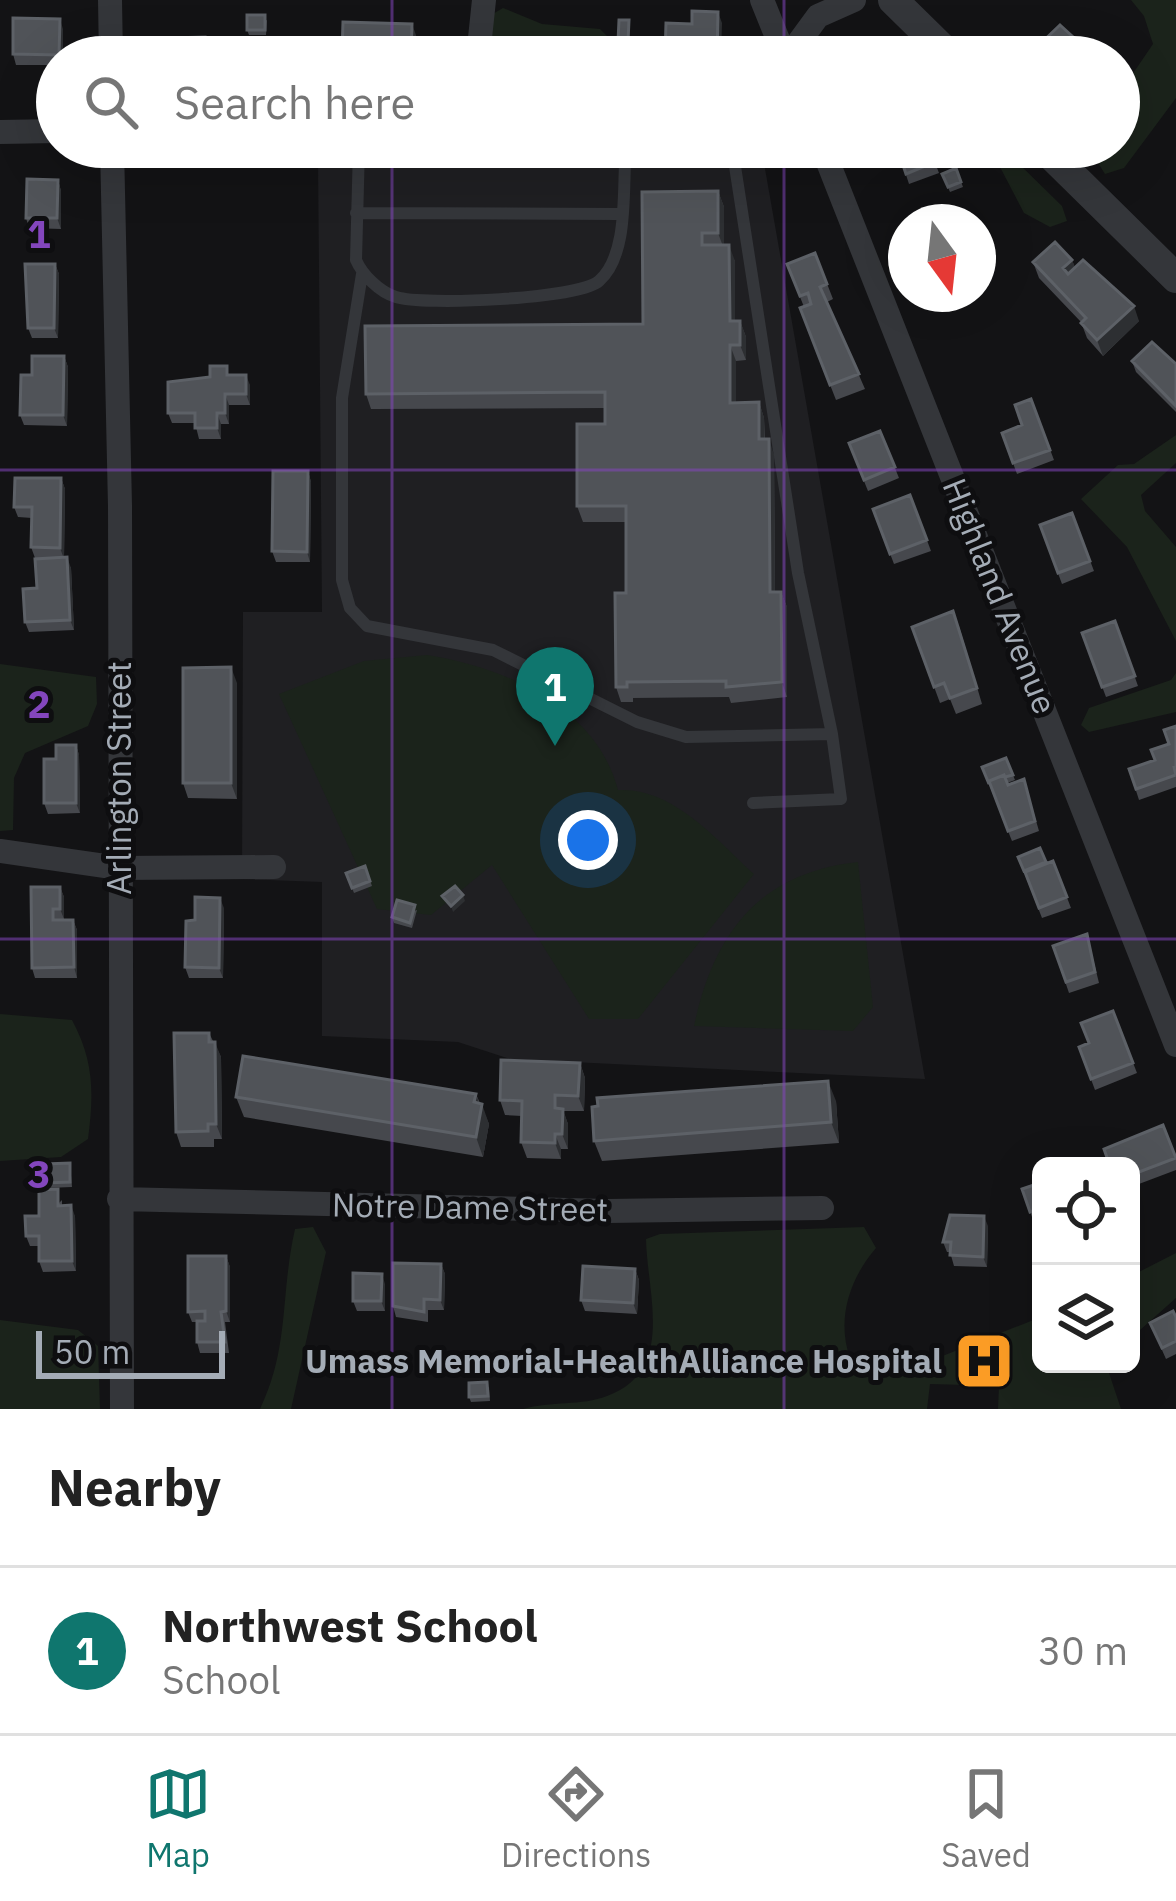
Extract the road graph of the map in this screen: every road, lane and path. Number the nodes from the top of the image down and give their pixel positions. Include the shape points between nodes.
1 (110, 0) edge
2 (484, 0) edge
3 (762, 0) edge
4 (854, 0) edge
5 (893, 0) edge
6 (111, 36) edge
7 (480, 36) edge
8 (778, 36) edge
9 (803, 36) edge
10 (930, 36) edge
11 (36, 131) edge
12 (0, 132) edge
13 (112, 168) edge
14 (358, 168) edge
15 (624, 168) edge
16 (735, 168) edge
17 (830, 168) edge
18 (1063, 168) edge
19 (356, 213) junction
20 (620, 214) junction
21 (362, 274) junction
22 (1176, 278) edge
23 (832, 734) junction
24 (753, 803) dead end
25 (0, 851) edge
26 (274, 867) dead end
27 (119, 868) junction
28 (1176, 1045) edge
29 (118, 1199) junction
30 (822, 1208) dead end
31 (122, 1409) edge

1 - 6 street
2 - 7 street
3 - 8 street
4 - 9 street via 818,16
5 - 10 street
11 - 12 street
13 - 27 street, Arlington Street
14 - 19 lane
15 - 20 lane
16 - 23 lane via 798,573
17 - 28 street, Highland Avenue
18 - 22 street
19 - 20 lane
19 - 21 lane
20 - 21 lane via 616,261 579,291 395,297
21 - 23 lane via 342,398 342,580 350,608 367,626 493,650 606,711 686,736
23 - 24 lane via 841,800
25 - 27 street
26 - 27 street
27 - 29 street, Arlington Street
29 - 30 street, Notre Dame Street
29 - 31 street, Arlington Street

